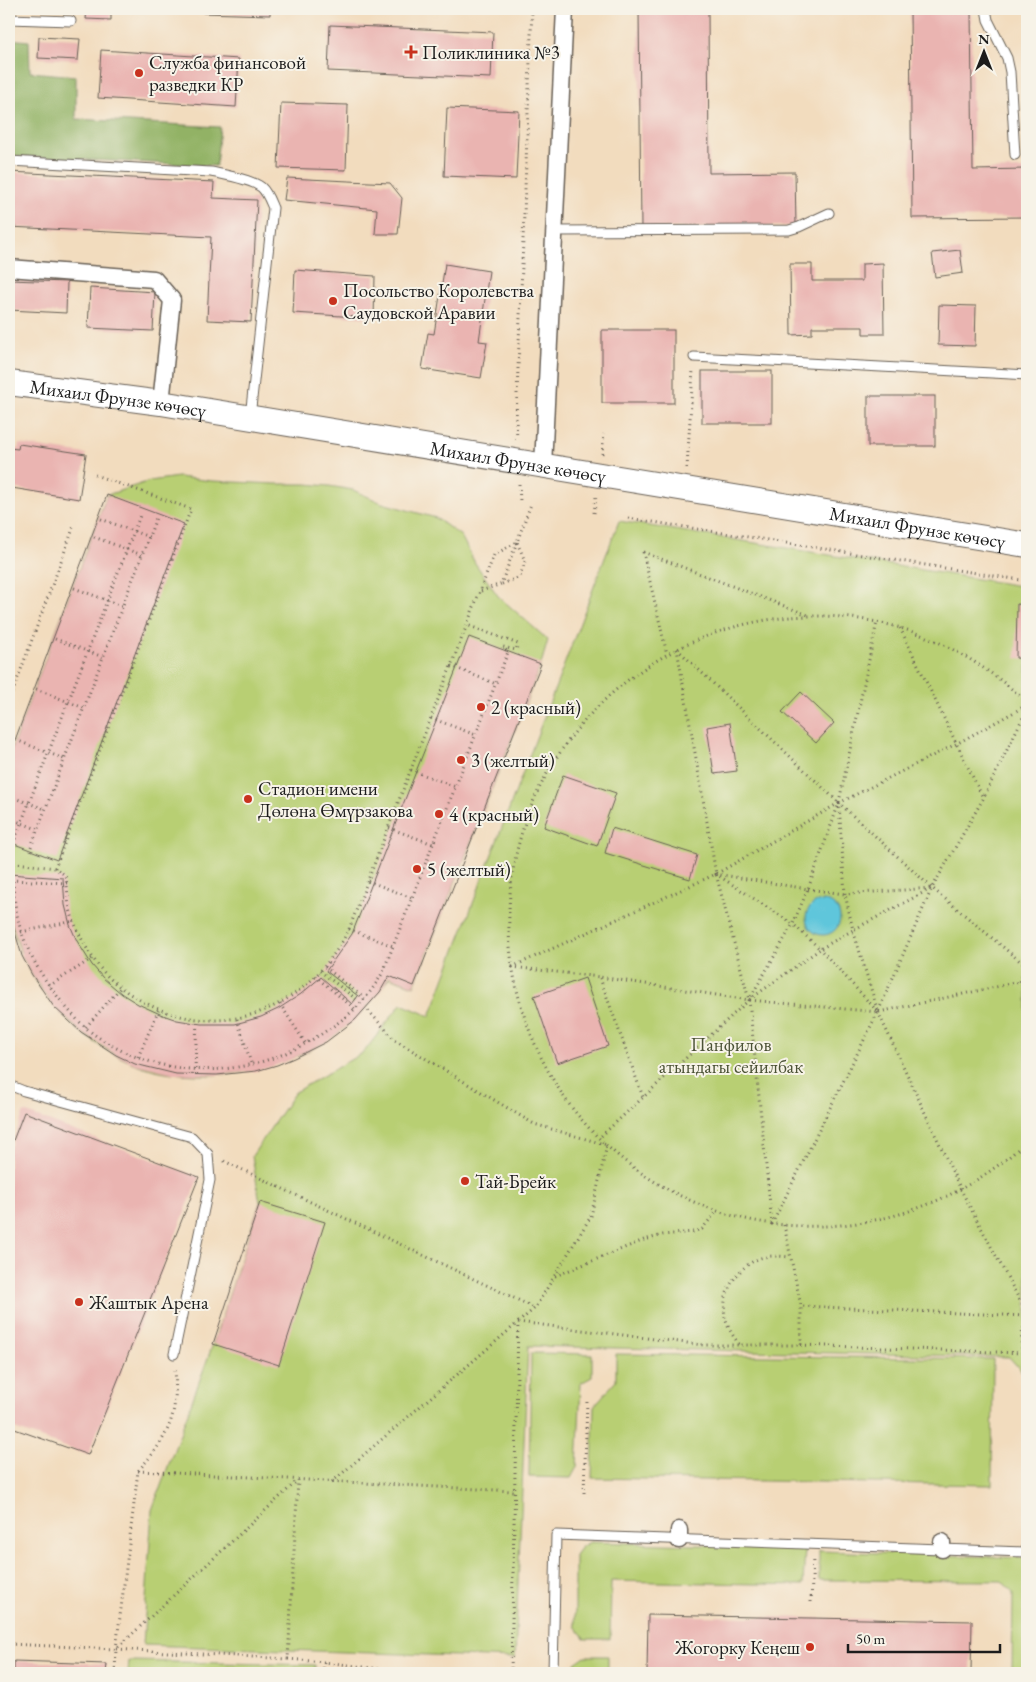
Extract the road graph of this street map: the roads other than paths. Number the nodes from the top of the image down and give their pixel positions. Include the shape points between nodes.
1 (565, 9) edge
2 (986, 9) edge
3 (9, 19) edge
4 (71, 21) dead end
5 (1015, 155) dead end
6 (9, 161) edge
7 (829, 213) dead end
8 (554, 231) junction
9 (9, 268) edge
10 (694, 357) road end
11 (1027, 375) edge
12 (9, 383) edge
13 (161, 403) junction
14 (250, 417) junction
15 (543, 466) junction
16 (1027, 545) edge
17 (9, 1085) edge
18 (174, 1354) road end
19 (1027, 1552) edge
20 (553, 1673) edge

1 - 8 street
2 - 5 lane via 1010,72
3 - 4 lane
6 - 14 lane via 211,172 239,178 261,188 273,208
7 - 8 lane via 789,230
8 - 15 street
9 - 13 street via 154,279 172,300
10 - 11 lane
12 - 13 main road, Михаил Фрунзе көчөсү
13 - 14 main road, Михаил Фрунзе көчөсү
14 - 15 main road, Михаил Фрунзе көчөсү
15 - 16 main road, Михаил Фрунзе көчөсү
17 - 18 lane via 192,1137 208,1154 210,1180
19 - 20 lane via 942,1545 814,1544 679,1535 556,1535

